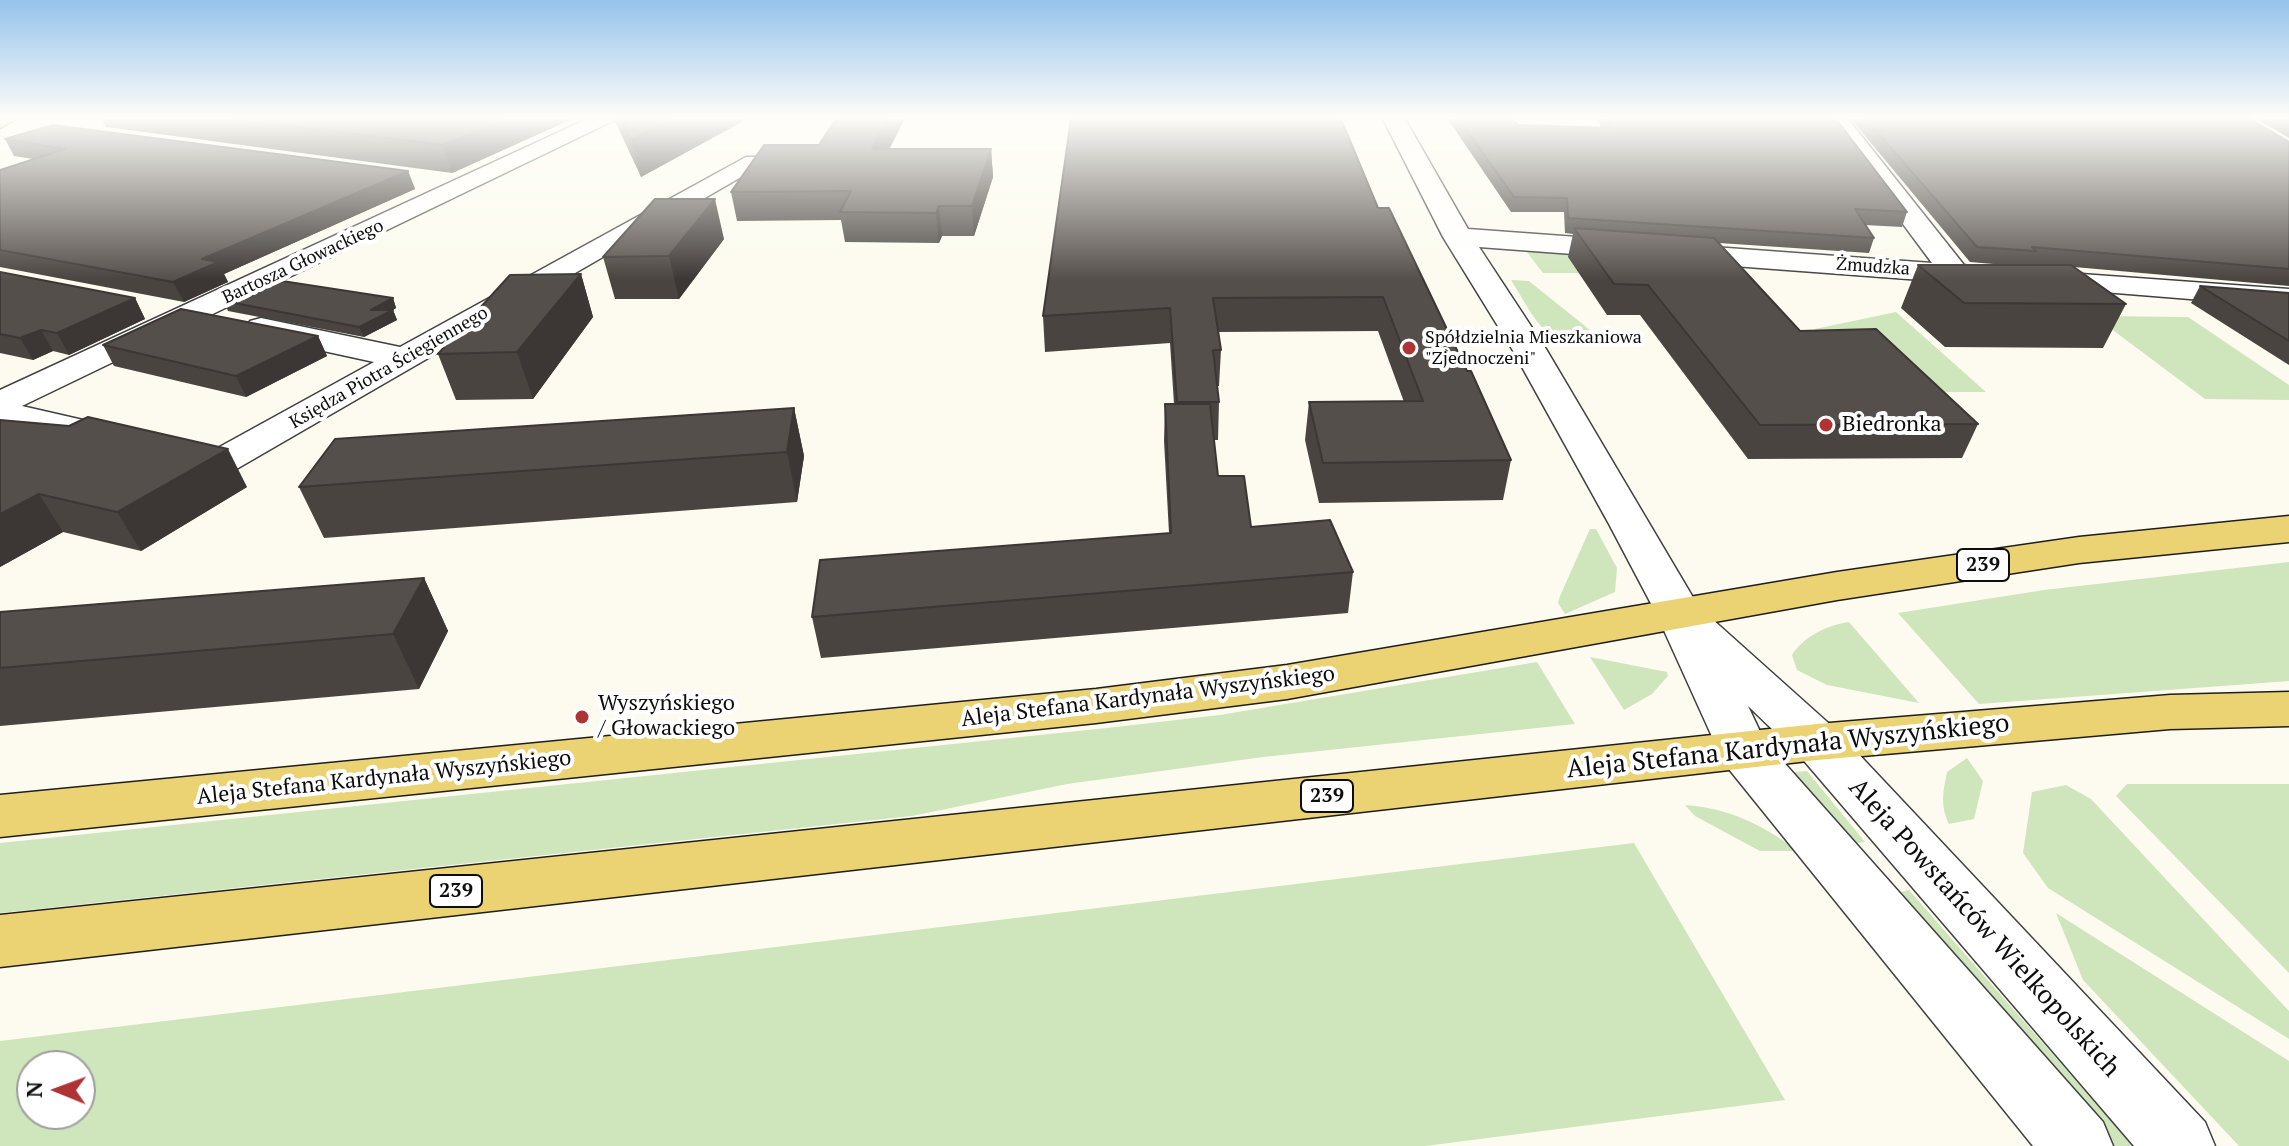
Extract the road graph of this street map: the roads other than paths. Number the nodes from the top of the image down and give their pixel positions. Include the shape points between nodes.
1 (492, 172) edge
2 (736, 172) edge
3 (1423, 172) edge
4 (1877, 172) edge
5 (420, 179) edge
6 (465, 185) junction
7 (1457, 237) junction
8 (1955, 273) junction
9 (2289, 298) edge
10 (134, 303) dead end
11 (192, 314) junction
12 (407, 359) junction
13 (0, 403) edge
14 (0, 412) edge
15 (2289, 529) edge
16 (1680, 615) junction
17 (2289, 709) edge
18 (1817, 742) junction
19 (1743, 750) junction
20 (0, 816) edge
21 (0, 941) edge
22 (2078, 1146) edge
23 (2180, 1146) edge

1 - 6 street, Bartosza Głowackiego
2 - 12 street, Księdza Piotra Ściegiennego
3 - 7 street, Aleja Powstańców Wielkopolskich
4 - 8 street
5 - 6 street
6 - 11 street, Bartosza Głowackiego
7 - 8 street, Żmudzka
7 - 16 street, Aleja Powstańców Wielkopolskich via 1529,349
8 - 9 street, Żmudzka
10 - 11 street
11 - 12 street
11 - 13 street, Bartosza Głowackiego
12 - 14 street, Księdza Piotra Ściegiennego via 219,463
15 - 16 main road, Aleja Stefana Kardynała Wyszyńskiego / 239 via 2079,550
16 - 18 street, Aleja Powstańców Wielkopolskich
16 - 19 street, Aleja Powstańców Wielkopolskich
16 - 20 main road, Aleja Stefana Kardynała Wyszyńskiego / 239 via 1287,682 1096,706
17 - 18 main road, Aleja Stefana Kardynała Wyszyńskiego / 239 via 2155,713
18 - 19 main road, Aleja Stefana Kardynała Wyszyńskiego / 239
18 - 23 street, Aleja Powstańców Wielkopolskich
19 - 21 main road, Aleja Stefana Kardynała Wyszyńskiego / 239
19 - 22 street, Aleja Powstańców Wielkopolskich

